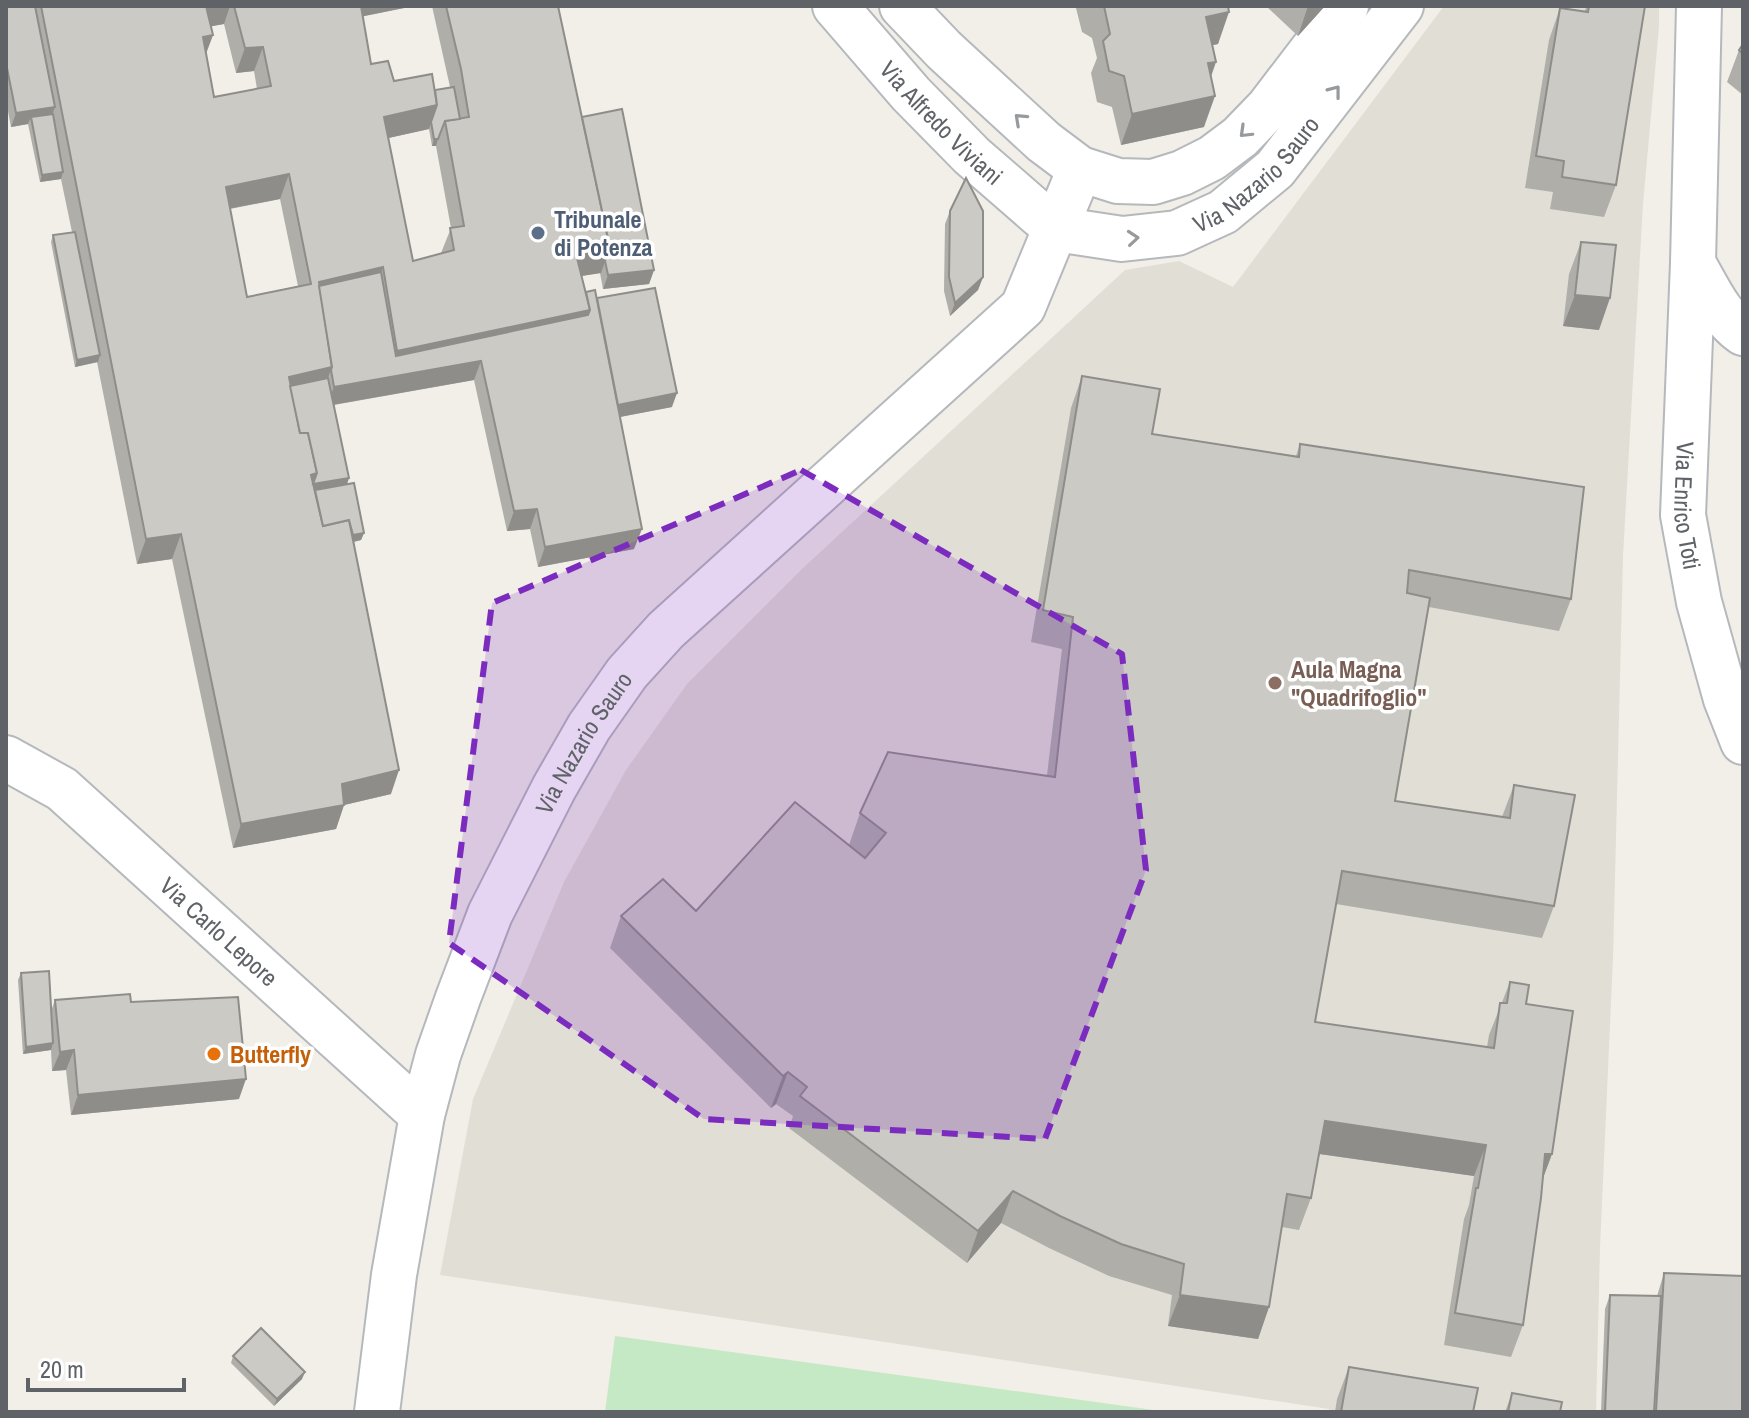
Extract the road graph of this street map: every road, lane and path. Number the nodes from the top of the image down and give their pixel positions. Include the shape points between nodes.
1 (835, 6) edge
2 (902, 6) edge
3 (1346, 6) edge
4 (1401, 6) edge
5 (1699, 6) edge
6 (1080, 169) junction
7 (1056, 229) junction
8 (1693, 263) junction
9 (1743, 333) edge
10 (1743, 742) edge
11 (6, 758) edge
12 (422, 1115) junction
13 (377, 1412) edge

1 - 7 street, Via Alfredo Viviani via 972,156
6 -> 2 street via 1044,142
3 -> 6 street, Via Nazario Sauro via 1268,108 1212,158 1153,182 1118,181
7 -> 4 street, Via Nazario Sauro via 1122,239 1177,233 1223,212 1275,169
5 - 8 street, Via Enrico Toti
6 - 7 street, Via Nazario Sauro
7 - 12 street, Via Nazario Sauro via 1023,307 666,630 627,673 554,788 490,914 438,1055
8 - 9 street via 1714,301
8 - 10 street, Via Enrico Toti via 1683,515 1699,602
11 - 12 street, Via Carlo Lepore via 62,789
12 - 13 street, Via Nazario Sauro

